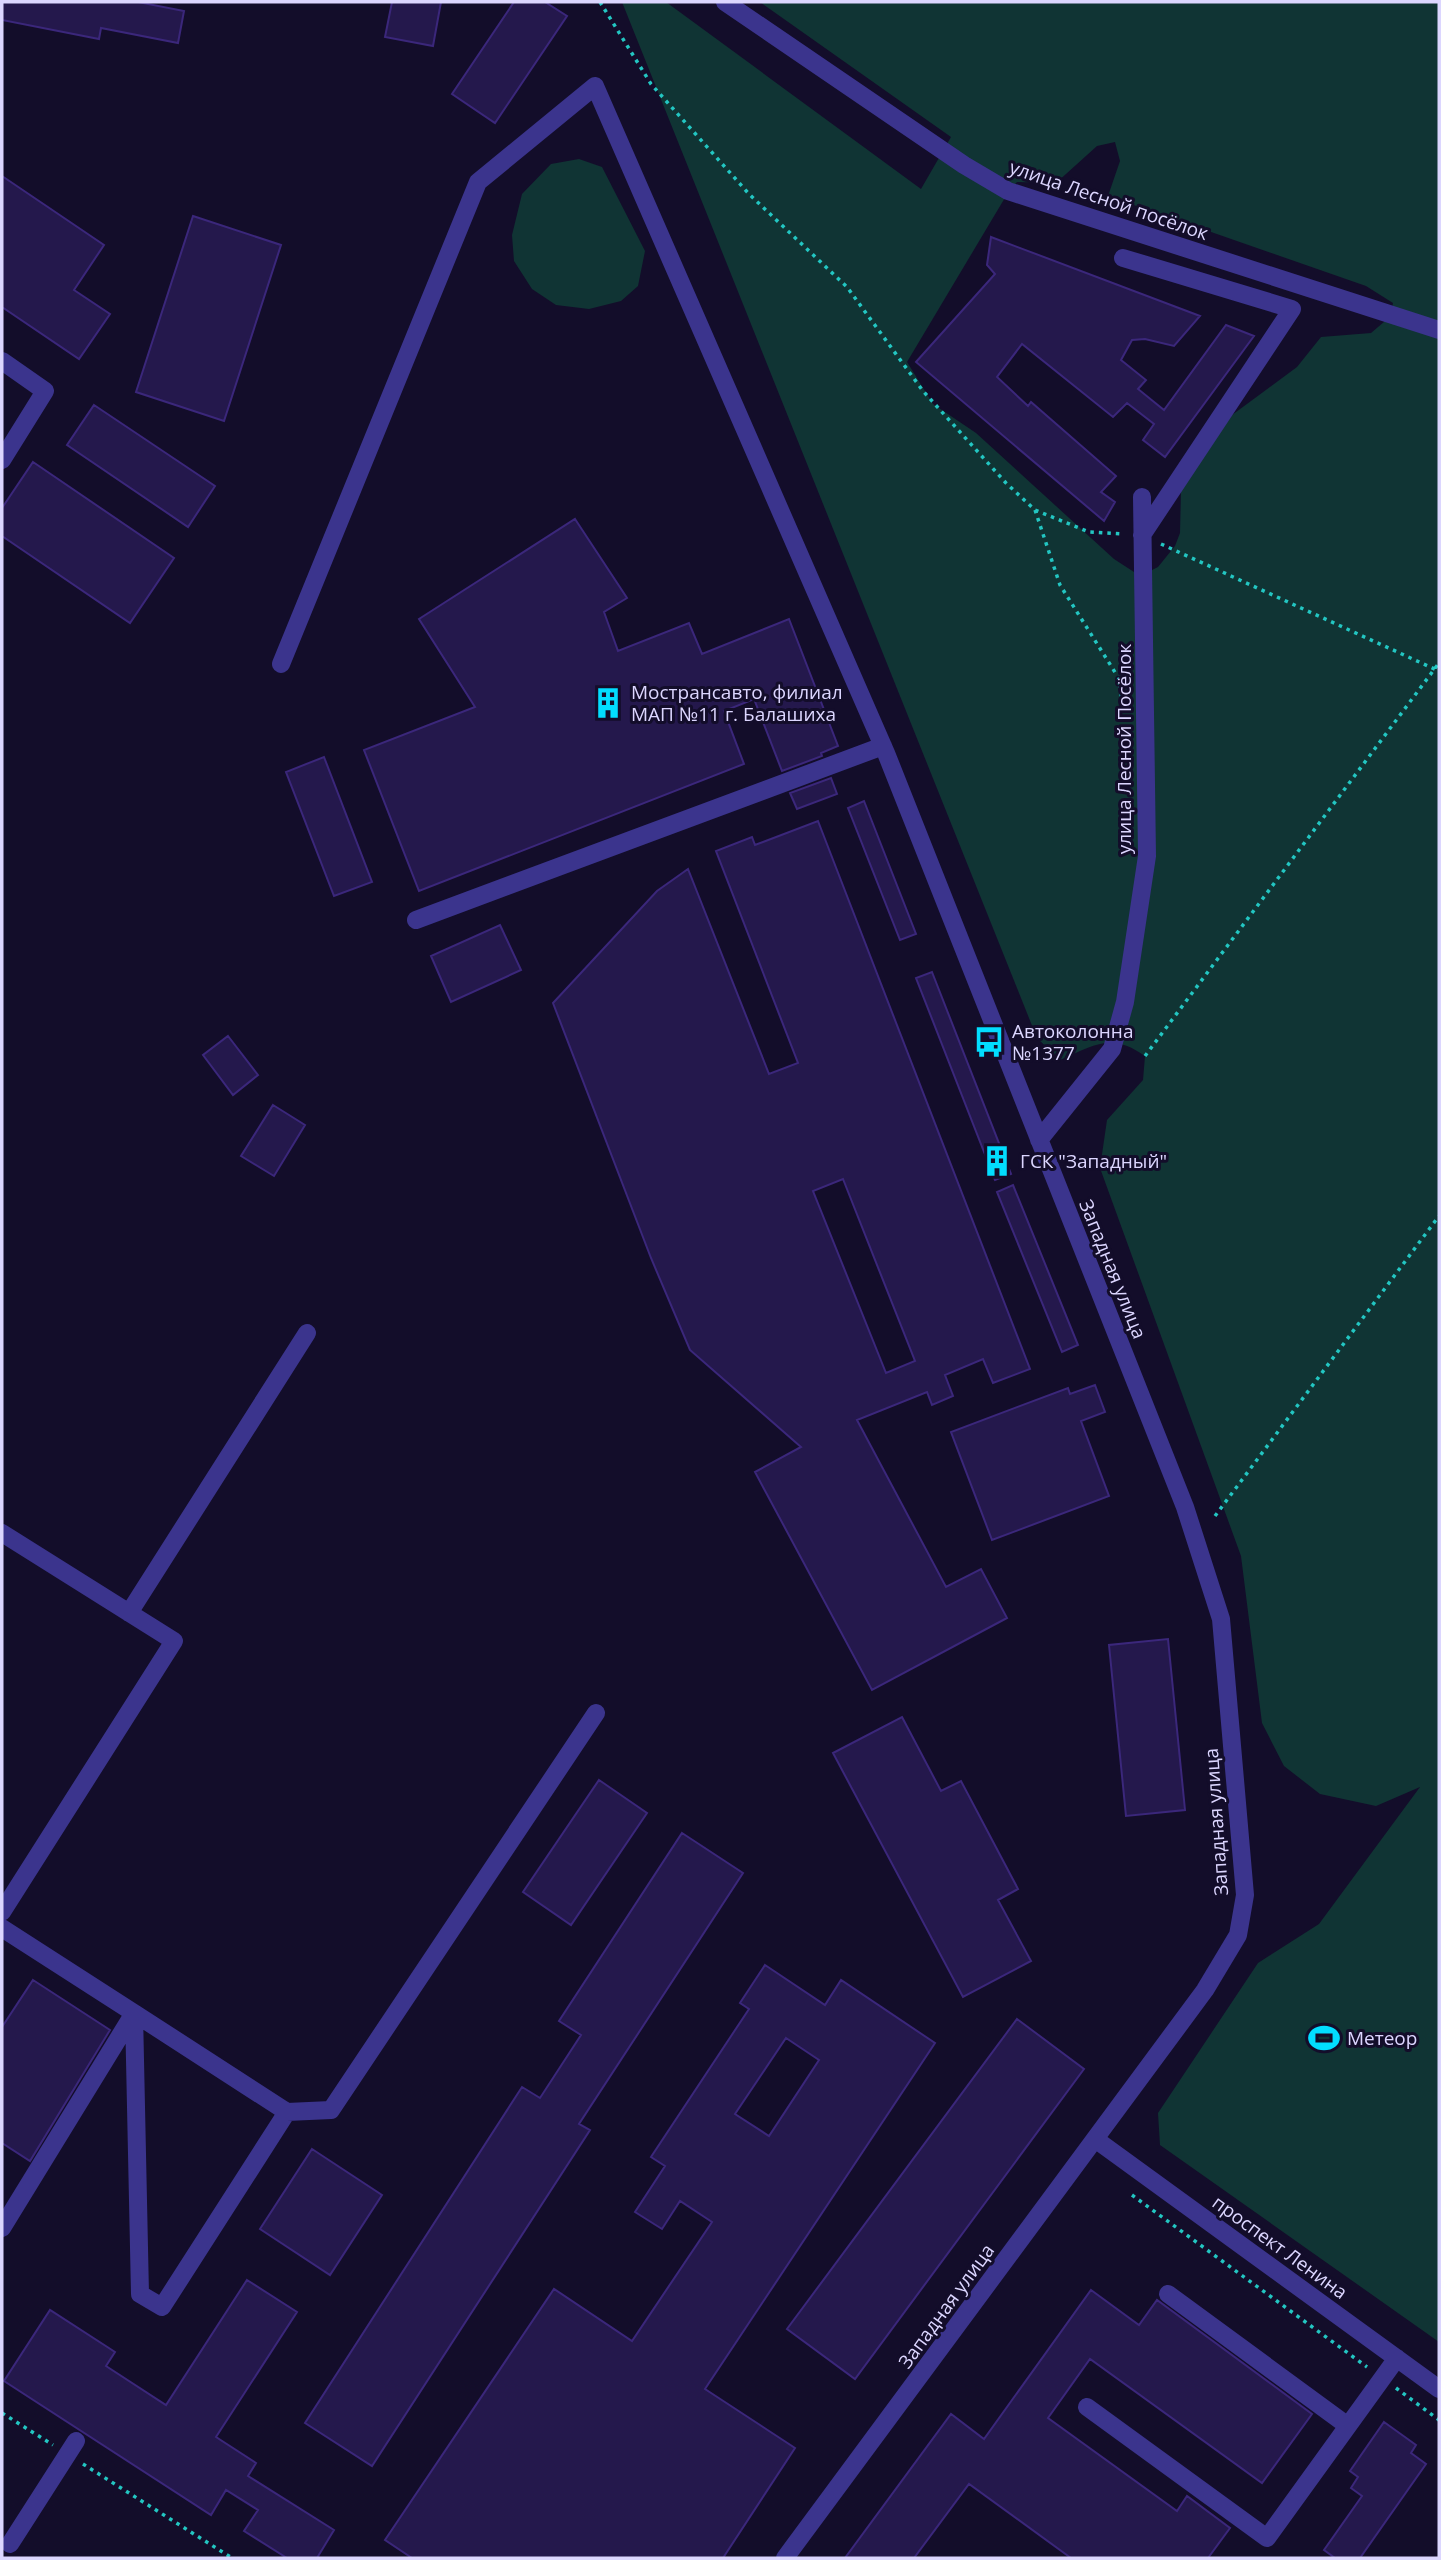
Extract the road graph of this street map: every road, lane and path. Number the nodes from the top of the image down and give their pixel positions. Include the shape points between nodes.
1 (600, 2) edge
2 (725, 2) edge
3 (1123, 258) dead end
4 (1306, 289) junction
5 (1292, 309) junction
6 (1439, 330) edge
7 (2, 361) edge
8 (2, 460) edge
9 (1142, 497) dead end
10 (1035, 510) junction
11 (1142, 535) junction
12 (1439, 663) edge
13 (281, 664) dead end
14 (1437, 670) edge
15 (1125, 716) dead end
16 (883, 746) junction
17 (416, 920) dead end
18 (1145, 1056) dead end
19 (1040, 1140) junction
20 (1439, 1216) edge
21 (307, 1333) dead end
22 (1214, 1516) dead end
23 (2, 1533) edge
24 (129, 1613) junction
25 (596, 1713) dead end
26 (2, 1912) edge
27 (4, 1935) edge
28 (134, 2013) junction
29 (286, 2112) junction
30 (1095, 2139) junction
31 (1132, 2195) dead end
32 (2, 2228) edge
33 (1168, 2294) dead end
34 (1397, 2358) junction
35 (1382, 2379) junction
36 (1439, 2389) edge
37 (1087, 2407) dead end
38 (2, 2413) edge
39 (1439, 2420) edge
40 (1348, 2426) junction
41 (72, 2447) junction
42 (10, 2544) dead end
43 (232, 2558) edge
44 (785, 2558) edge

1 - 10 path via 651,84 749,194 847,287 923,391
2 - 4 street, улица Лесной посёлок via 1009,191
3 - 5 street
4 - 5 street
4 - 6 street, улица Лесной посёлок
5 - 11 street
7 - 8 street via 46,391
9 - 11 street, улица Лесной Посёлок
10 - 11 path via 1089,532
10 - 15 path via 1060,585 1118,677
11 - 14 path
11 - 19 street, улица Лесной Посёлок via 1147,856 1125,1002 1112,1049
12 - 14 path
13 - 16 street, Западная улица via 478,182 595,86
14 - 18 path
16 - 17 street
16 - 19 street, Западная улица
19 - 30 street, Западная улица via 1185,1507 1221,1619 1245,1895 1238,1935 1205,1990
20 - 22 path
21 - 24 street
23 - 24 street
24 - 26 street via 174,1641
25 - 29 street via 331,2110
27 - 28 street
28 - 29 street
28 - 29 street via 140,2294 162,2307
28 - 32 street
30 - 34 street, проспект Ленина
30 - 44 street, Западная улица
31 - 35 path
33 - 40 street
34 - 35 street
34 - 36 street, проспект Ленина
35 - 39 path
35 - 40 street
37 - 40 street via 1267,2538
38 - 41 path
41 - 42 street
41 - 43 path

